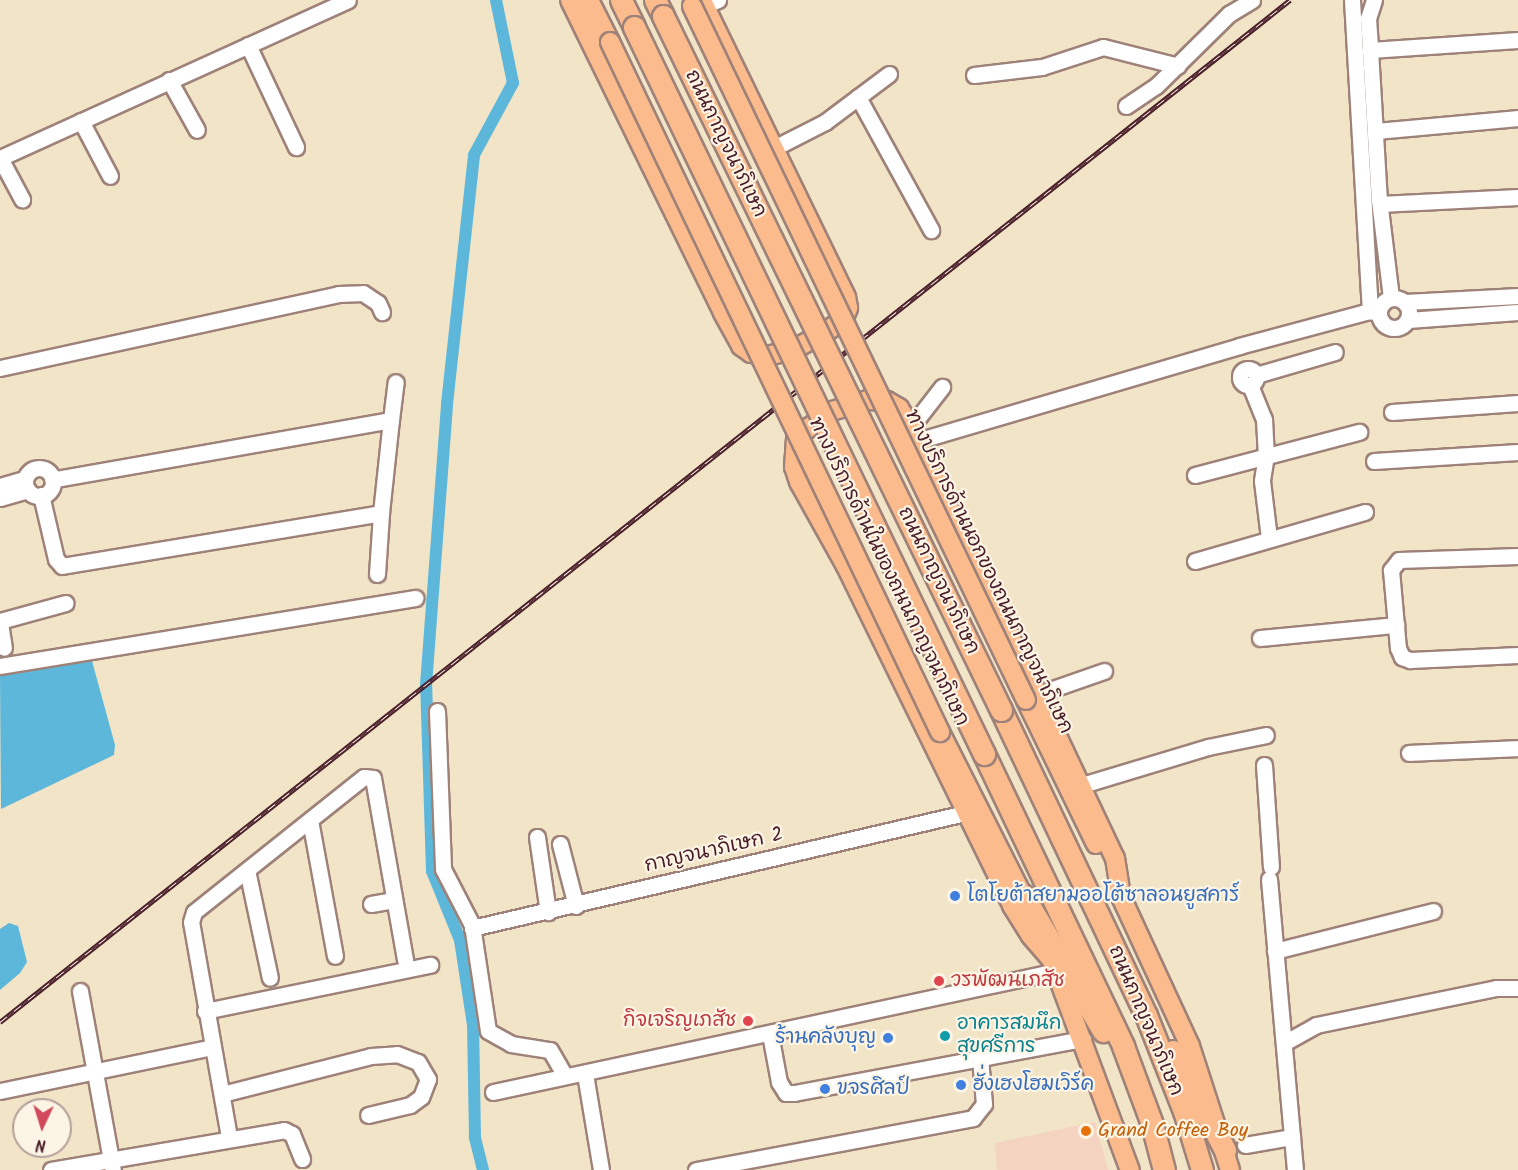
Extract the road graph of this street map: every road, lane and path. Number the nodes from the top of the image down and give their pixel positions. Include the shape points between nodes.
1 (348, 0) edge
2 (570, 0) edge
3 (590, 0) edge
4 (621, 0) edge
5 (1252, 0) edge
6 (1352, 0) edge
7 (1374, 0) edge
8 (701, 2) edge
9 (659, 8) edge
10 (1518, 40) edge
11 (248, 45) junction
12 (1370, 50) junction
13 (1178, 66) junction
14 (889, 74) dead end
15 (974, 75) dead end
16 (170, 80) junction
17 (858, 97) junction
18 (1126, 106) dead end
19 (1518, 118) edge
20 (81, 121) junction
21 (197, 130) dead end
22 (1376, 131) junction
23 (296, 147) dead end
24 (774, 148) junction
25 (0, 158) edge
26 (110, 176) dead end
27 (1518, 197) edge
28 (22, 199) dead end
29 (1380, 204) junction
30 (931, 230) dead end
31 (1518, 296) edge
32 (1398, 300) junction
33 (382, 312) dead end
34 (1374, 312) junction
35 (1518, 312) edge
36 (1408, 320) junction
37 (1239, 345) junction
38 (1335, 352) dead end
39 (0, 368) edge
40 (1250, 376) junction
41 (396, 382) dead end
42 (942, 387) dead end
43 (1518, 403) edge
44 (1392, 412) dead end
45 (391, 420) junction
46 (1359, 432) dead end
47 (914, 434) junction
48 (1518, 452) edge
49 (1266, 455) junction
50 (1374, 461) dead end
51 (1195, 475) dead end
52 (52, 480) junction
53 (0, 486) edge
54 (31, 488) junction
55 (0, 498) edge
56 (1365, 512) dead end
57 (381, 513) junction
58 (1269, 538) junction
59 (1518, 556) edge
60 (1195, 561) dead end
61 (377, 574) dead end
62 (415, 598) dead end
63 (66, 603) dead end
64 (0, 622) edge
65 (1396, 625) junction
66 (1260, 638) dead end
67 (4, 648) dead end
68 (1518, 655) edge
69 (0, 666) edge
70 (1104, 671) dead end
71 (1032, 697) junction
72 (437, 711) dead end
73 (1266, 735) dead end
74 (1518, 748) edge
75 (1409, 753) dead end
76 (1264, 765) dead end
77 (1082, 785) junction
78 (965, 813) junction
79 (310, 820) junction
80 (537, 837) dead end
81 (560, 844) dead end
82 (247, 870) junction
83 (1023, 895) junction
84 (1121, 897) junction
85 (394, 900) junction
86 (370, 904) dead end
87 (576, 906) junction
88 (1432, 911) dead end
89 (548, 912) junction
90 (472, 928) junction
91 (1275, 951) junction
92 (335, 956) dead end
93 (405, 960) dead end
94 (430, 965) dead end
95 (1054, 965) junction
96 (270, 978) dead end
97 (1518, 988) edge
98 (80, 991) dead end
99 (1137, 998) junction
100 (205, 1011) junction
101 (770, 1034) junction
102 (1083, 1039) junction
103 (1284, 1043) junction
104 (212, 1047) junction
105 (980, 1057) junction
106 (93, 1069) junction
107 (585, 1074) junction
108 (565, 1076) junction
109 (0, 1091) edge
110 (493, 1092) dead end
111 (222, 1094) junction
112 (368, 1115) dead end
113 (1152, 1124) junction
114 (229, 1137) junction
115 (1292, 1137) junction
116 (1233, 1155) edge
117 (302, 1159) dead end
118 (112, 1164) edge
119 (51, 1170) edge
120 (601, 1170) edge
121 (696, 1170) edge
122 (1130, 1170) edge
123 (1164, 1170) edge
124 (1202, 1170) edge
125 (1295, 1170) edge

1 - 11 street
2 - 24 main road via 741,346 751,353 768,356 814,339 844,318 848,308
3 - 83 main road, ทางบริการด้านในของถนนกาญจนาภิเษก, bridge via 940,732
4 - 113 highway, ถนนกาญจนาภิเษก, bridge via 1123,1047
5 - 13 street via 1229,14
6 - 34 street
7 - 12 street via 1368,18
8 - 24 main road
8 - 71 main road, ทางบริการด้านนอกของถนนกาญจนาภิเษก, bridge
9 - 99 highway, ถนนกาญจนาภิเษก, bridge
10 - 12 street
11 - 16 street
11 - 23 street
12 - 22 street
13 - 15 street via 1103,47 1042,67
13 - 18 street
14 - 17 street
16 - 20 street
16 - 21 street
17 - 24 street via 825,122
17 - 30 street
19 - 22 street
20 - 25 street
20 - 26 street
22 - 29 street
25 - 28 street
27 - 29 street
29 - 32 street
31 - 32 street
32 - 34 street
32 - 36 street
33 - 39 street via 378,303 363,293 338,294
34 - 36 street via 1391,328
34 - 37 street
35 - 36 street
37 - 40 street
37 - 47 street
38 - 40 street
40 - 49 street via 1262,409
41 - 45 street
42 - 47 street
43 - 44 street
45 - 52 street
45 - 57 street
46 - 49 street
47 - 71 main road
47 - 78 main road via 899,408 887,401 868,400 831,411 796,438 794,467
48 - 50 street
49 - 51 street
49 - 58 street via 1262,481
52 - 54 street via 49,492
52 - 54 street via 41,468 30,472
53 - 54 street
54 - 55 street
54 - 57 street via 56,560 62,566
56 - 58 street
57 - 61 street
58 - 60 street
59 - 65 street via 1400,560 1391,570
62 - 69 street
63 - 64 street
64 - 67 street
65 - 66 street
65 - 68 street via 1398,648 1402,657 1410,660
70 - 71 street
71 - 77 main road
71 - 84 main road, ทางบริการด้านนอกของถนนกาญจนาภิเษก
72 - 90 street via 443,869
73 - 77 street via 1208,747
74 - 75 street
76 - 91 street
77 - 84 main road via 1115,858
78 - 87 street, กาญจนาภิเษก 2
78 - 95 main road via 1022,921
79 - 82 street
79 - 85 street via 364,777 373,778
79 - 92 street
80 - 89 street
81 - 87 street
82 - 96 street
82 - 100 street via 195,912 191,922
83 - 95 main road, ทางบริการด้านในของถนนกาญจนาภิเษก
83 - 113 highway
84 - 116 main road, ทางบริการด้านนอกของถนนกาญจนาภิเษก via 1190,1046
85 - 86 street
85 - 93 street
87 - 89 street, กาญจนาภิเษก 2
88 - 91 street
89 - 90 street, กาญจนาภิเษก 2
90 - 108 street via 488,1030 511,1044 550,1050
91 - 103 street
94 - 100 street
95 - 101 street
95 - 102 main road, ทางบริการด้านในของถนนกาญจนาภิเษก
97 - 103 street via 1496,988 1316,1025
98 - 106 street
99 - 116 highway via 1165,1036
99 - 124 highway, ถนนกาญจนาภิเษก via 1184,1111
100 - 104 street
101 - 105 street via 779,1082 786,1093
101 - 107 street
102 - 105 street
102 - 122 main road, ทางบริการด้านในของถนนกาญจนาภิเษก
103 - 115 street
104 - 106 street
104 - 111 street
105 - 121 street via 984,1104 973,1118
106 - 109 street
106 - 118 street
107 - 108 street
107 - 120 street
108 - 110 street
111 - 112 street via 371,1056 397,1054 418,1062 428,1079 422,1097 410,1105
111 - 114 street
113 - 123 highway, ถนนกาญจนาภิเษก
114 - 117 street via 289,1131
114 - 118 street
115 - 116 street
115 - 125 street
118 - 119 street

